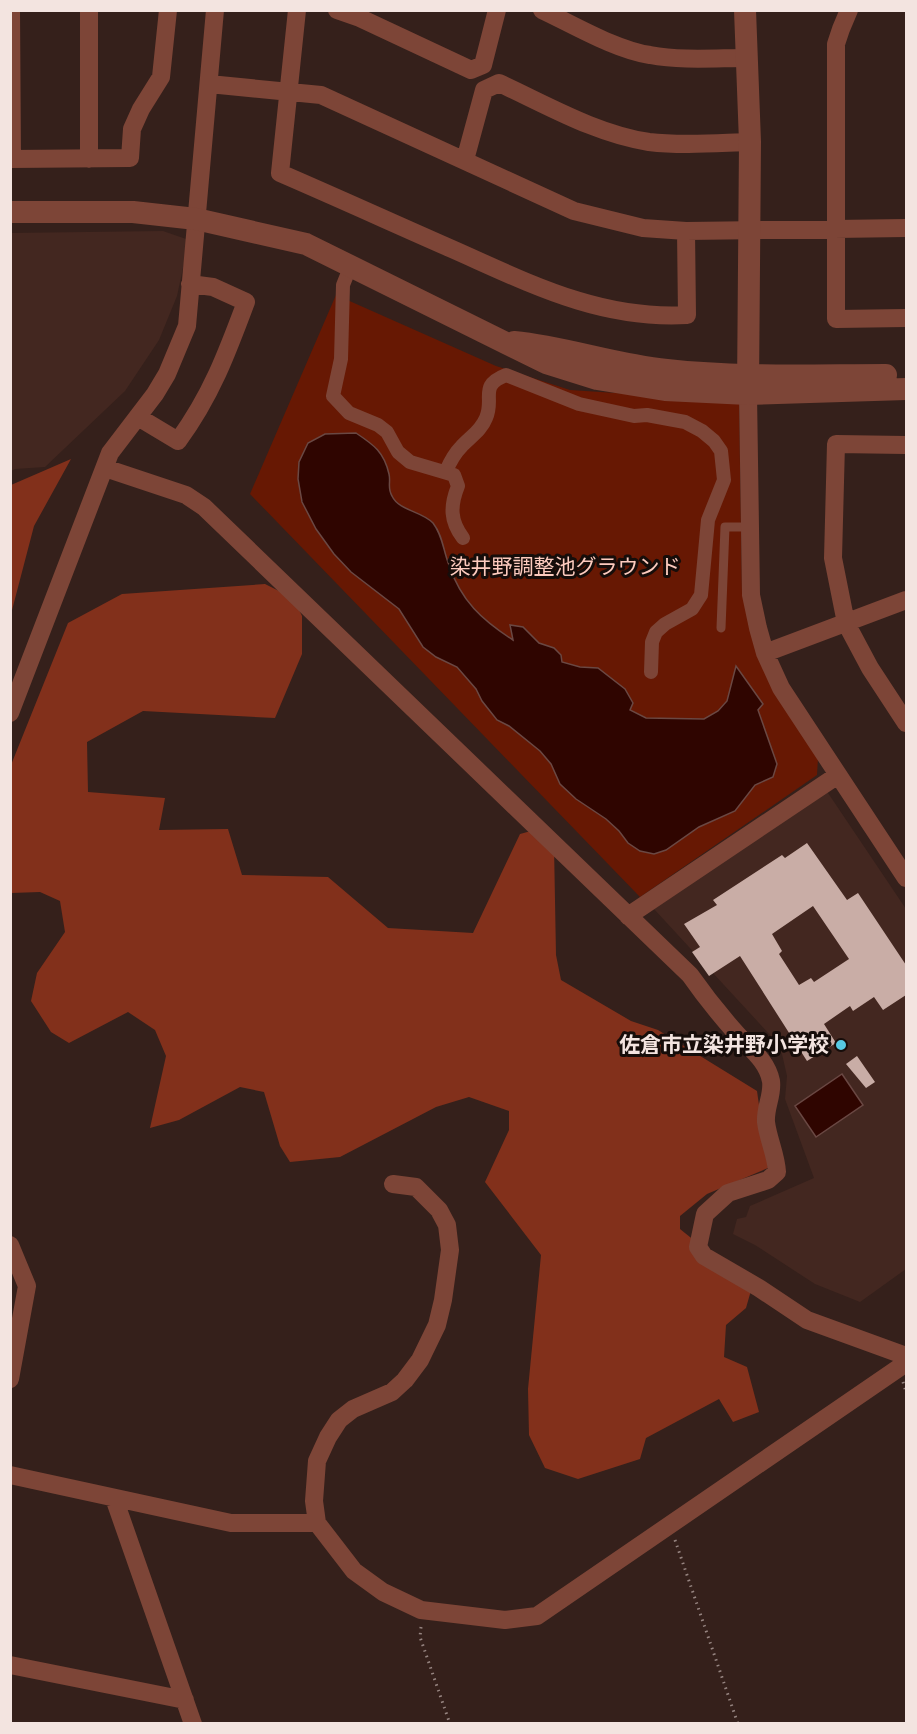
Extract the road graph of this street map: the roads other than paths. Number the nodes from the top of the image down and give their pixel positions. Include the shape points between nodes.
1 (11, 10) edge
2 (89, 10) edge
3 (168, 10) edge
4 (215, 10) edge
5 (297, 10) edge
6 (337, 10) edge
7 (497, 10) edge
8 (542, 10) edge
9 (745, 10) edge
10 (849, 10) edge
11 (748, 58) junction
12 (209, 84) junction
13 (289, 91) junction
14 (750, 142) junction
15 (11, 159) edge
16 (90, 159) junction
17 (465, 160) junction
18 (10, 212) edge
19 (196, 219) junction
20 (906, 228) edge
21 (835, 229) junction
22 (749, 230) junction
23 (686, 231) junction
24 (351, 265) junction
25 (190, 284) junction
26 (906, 318) edge
27 (906, 375) edge
28 (749, 384) junction
29 (906, 389) edge
30 (138, 417) junction
31 (906, 445) edge
32 (105, 468) junction
33 (446, 471) junction
34 (751, 527) junction
35 (463, 538) dead end
36 (906, 600) edge
37 (846, 623) junction
38 (721, 628) dead end
39 (765, 653) junction
40 (651, 672) dead end
41 (10, 713) edge
42 (906, 723) edge
43 (838, 775) junction
44 (906, 878) edge
45 (628, 916) junction
46 (393, 1184) dead end
47 (10, 1245) edge
48 (906, 1356) edge
49 (906, 1363) edge
50 (10, 1379) edge
51 (10, 1475) edge
52 (114, 1498) junction
53 (316, 1523) junction
54 (10, 1665) edge
55 (185, 1700) junction
56 (193, 1724) edge

1 - 15 street
2 - 16 street
3 - 16 street via 161,77 132,129 130,158
4 - 12 street
5 - 13 street
6 - 7 street via 471,70 483,65
8 - 11 street via 621,47 649,55
9 - 11 street
10 - 21 street via 836,44
11 - 14 street
12 - 13 street
12 - 19 street
13 - 17 street via 321,95
13 - 23 street via 280,173 546,291 634,314 687,315
14 - 17 street via 648,142 599,128 499,83 484,90
14 - 22 street
15 - 16 street
17 - 23 street via 574,211 643,228
18 - 19 street via 133,212
19 - 24 street via 306,244
19 - 25 street
20 - 21 street
21 - 22 street
21 - 26 street via 836,319
22 - 23 street
22 - 28 street
24 - 28 street via 501,341 549,346 603,360
24 - 33 street via 343,285 341,359 333,396 349,413 387,432 398,452 410,462
25 - 30 street via 187,326 167,374
25 - 30 street via 213,287 246,302 223,364 197,416 178,441
27 - 28 street
28 - 29 street
28 - 34 street
30 - 32 street via 110,453
31 - 37 street via 836,444 833,558
32 - 41 street
32 - 45 street via 186,495 204,507
33 - 35 street via 454,475 458,486 452,514 455,528
33 - 40 street via 459,448 480,430 487,418 488,389 495,379 506,375 579,404 685,422 714,441 721,451 724,480 708,520 701,595 692,609 656,632
34 - 38 lane via 724,527
34 - 39 street via 751,595
36 - 37 street
37 - 39 street
37 - 42 street
39 - 43 street via 781,688
43 - 44 street
43 - 45 street
45 - 48 street via 690,975 737,1035 759,1054 771,1078 766,1123 777,1172 768,1180 728,1193 705,1214 698,1247 704,1256 807,1320
46 - 53 street via 416,1187 439,1210 447,1225 450,1250 438,1325 405,1380 392,1392 353,1409 339,1420 328,1437 317,1461
47 - 50 street via 27,1286
49 - 53 street via 537,1616 505,1620 421,1610 383,1592 354,1571
51 - 52 street
52 - 53 street via 231,1523
52 - 55 street
54 - 55 street
55 - 56 street

